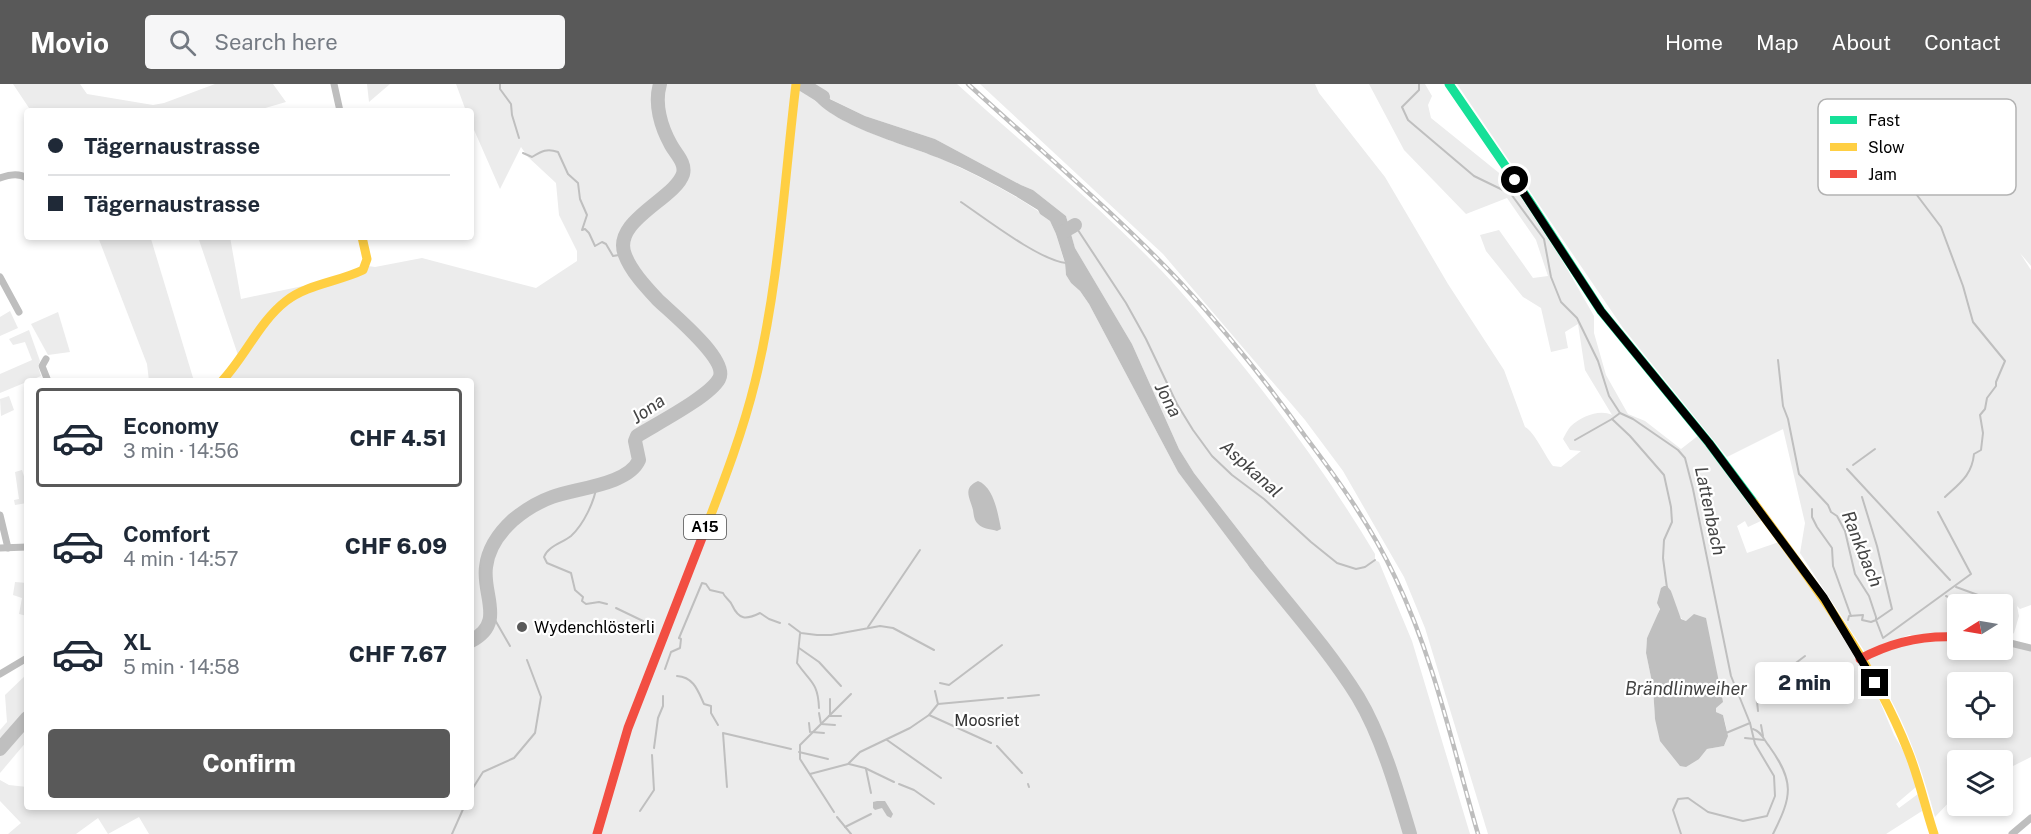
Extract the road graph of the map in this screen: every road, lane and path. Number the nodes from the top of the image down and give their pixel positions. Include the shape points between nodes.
1 (334, 84) edge
2 (796, 84) edge
3 (1449, 84) edge
4 (339, 108) edge
5 (24, 176) edge
6 (0, 178) edge
7 (363, 240) edge
8 (0, 277) edge
9 (19, 312) dead end
10 (46, 359) dead end
11 (47, 378) edge
12 (225, 378) edge
13 (0, 515) edge
14 (24, 547) edge
15 (0, 548) edge
16 (8, 548) junction
17 (1947, 637) edge
18 (2013, 644) edge
19 (2031, 648) edge
20 (1860, 658) junction
21 (24, 660) edge
22 (0, 674) edge
23 (2031, 818) edge
24 (597, 834) edge
25 (1934, 834) edge
26 (2012, 834) edge

1 - 4 street
2 - 24 main road, A15 via 773,292 754,386 724,478 634,706
3 - 20 main road via 1601,311 1709,443 1787,547
5 - 6 street
7 - 12 main road via 368,266 310,287 286,301
8 - 9 street
10 - 11 street via 42,366
13 - 16 street
14 - 16 street
15 - 16 street
17 - 20 main road via 1920,637
18 - 19 street
20 - 25 main road via 1911,759
21 - 22 street
23 - 26 street

